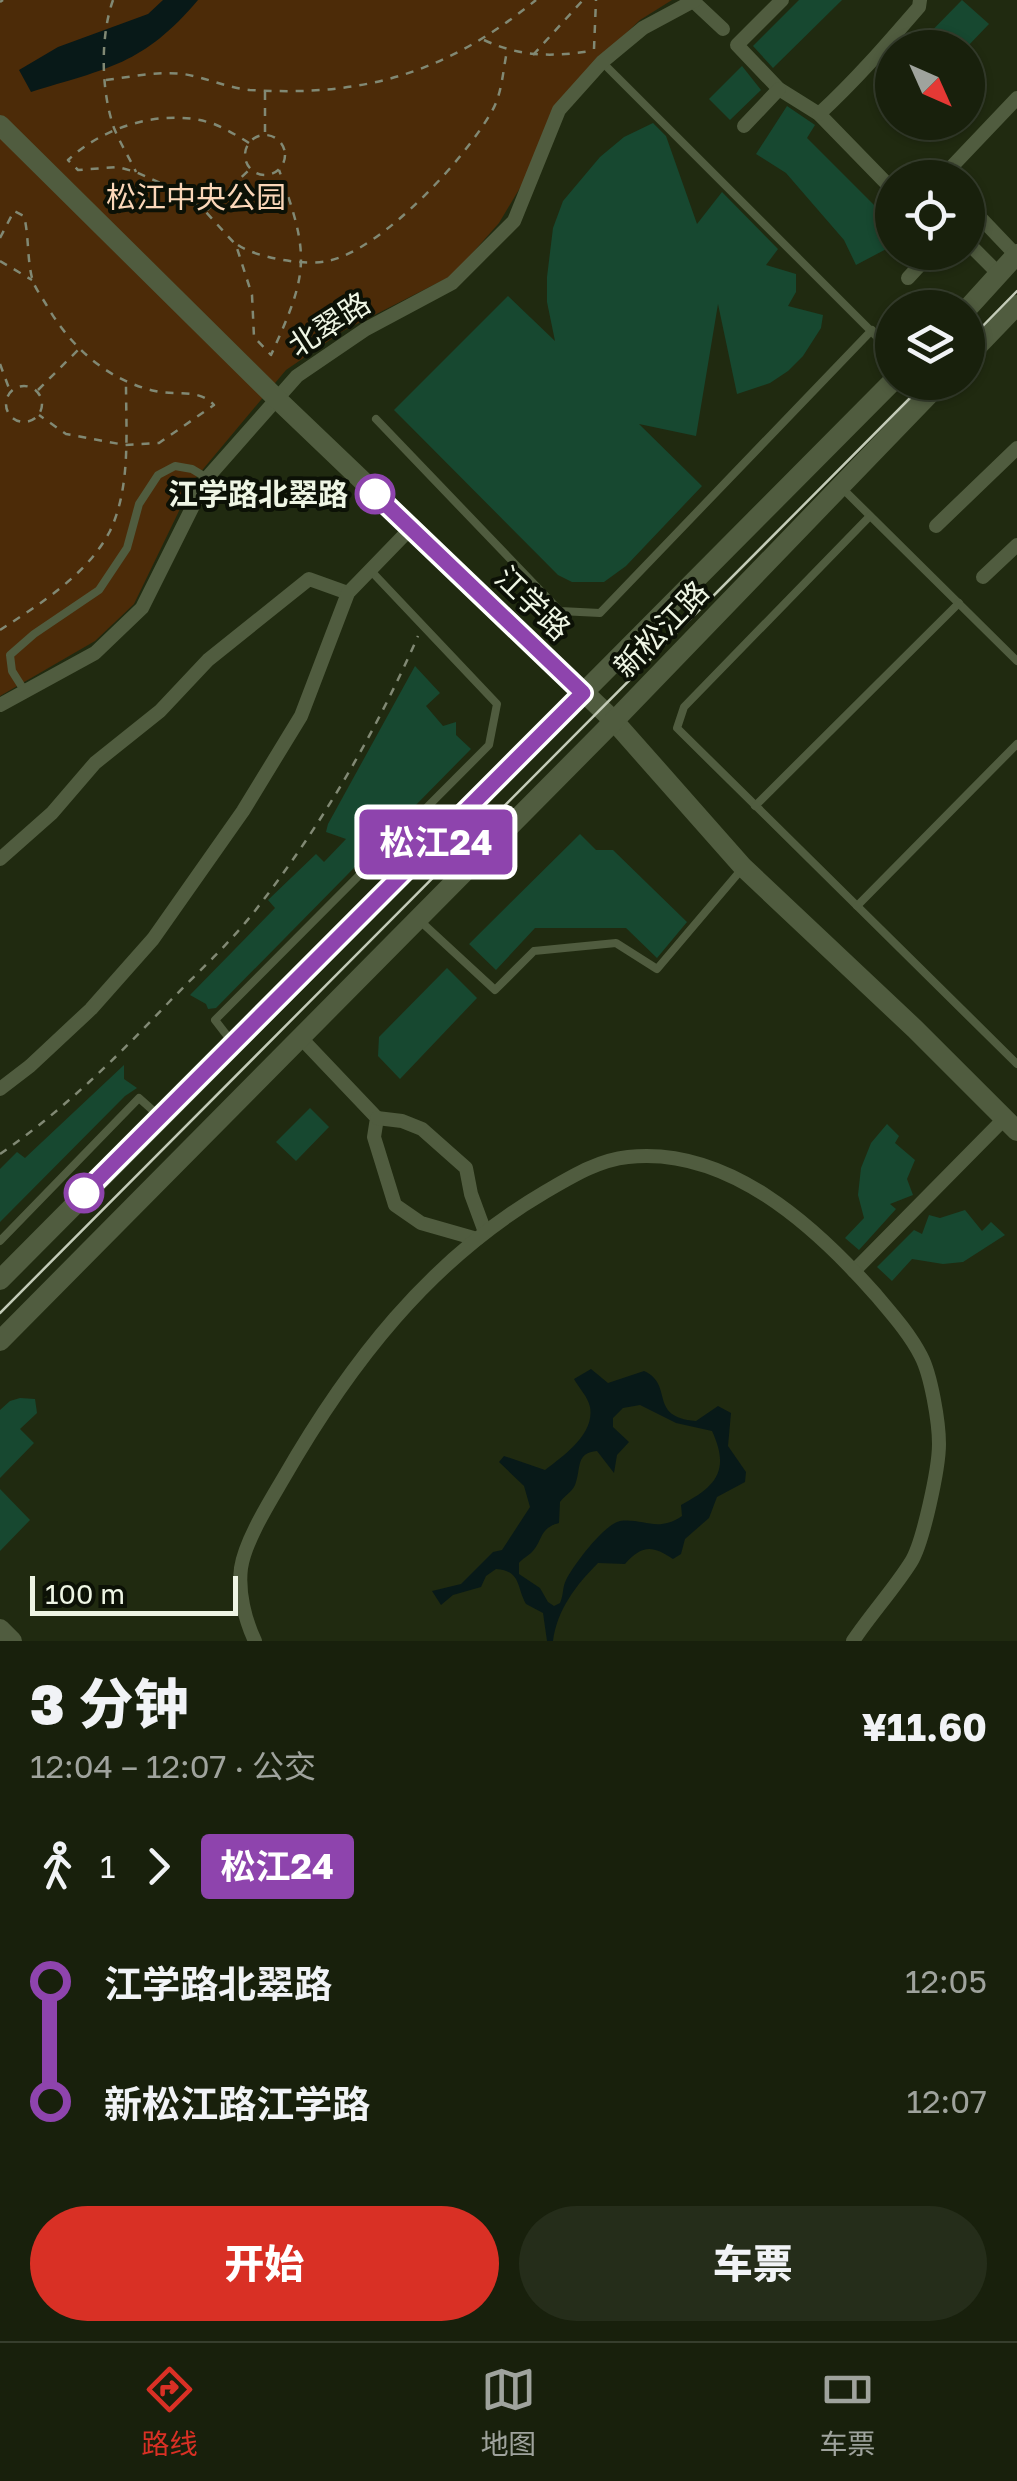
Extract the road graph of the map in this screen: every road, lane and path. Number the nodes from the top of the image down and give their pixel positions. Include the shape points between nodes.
1 (113, 0) edge
2 (536, 0) edge
3 (584, 0) edge
4 (596, 0) edge
5 (782, 0) edge
6 (920, 0) edge
7 (694, 1) edge
8 (723, 30) dead end
9 (484, 40) junction
10 (507, 51) junction
11 (532, 56) junction
12 (602, 62) junction
13 (106, 77) junction
14 (265, 88) junction
15 (779, 88) junction
16 (1017, 98) edge
17 (819, 114) junction
18 (0, 125) edge
19 (744, 126) dead end
20 (115, 130) junction
21 (265, 134) junction
22 (248, 143) junction
23 (958, 160) edge
24 (250, 169) junction
25 (278, 170) junction
26 (136, 172) junction
27 (875, 172) edge
28 (206, 212) junction
29 (985, 223) edge
30 (0, 238) edge
31 (236, 244) junction
32 (1016, 255) edge
33 (0, 260) edge
34 (985, 261) edge
35 (915, 270) edge
36 (1000, 276) junction
37 (908, 278) dead end
38 (32, 280) junction
39 (985, 291) edge
40 (1017, 306) edge
41 (872, 330) junction
42 (875, 333) edge
43 (985, 339) edge
44 (79, 348) junction
45 (0, 364) edge
46 (126, 380) junction
47 (10, 392) junction
48 (37, 392) junction
49 (277, 399) junction
50 (875, 399) edge
51 (924, 400) edge
52 (3, 408) edge
53 (39, 415) junction
54 (376, 419) dead end
55 (125, 445) junction
56 (1015, 452) edge
57 (207, 478) junction
58 (840, 486) junction
59 (870, 516) junction
60 (936, 526) dead end
61 (412, 528) junction
62 (1017, 545) edge
63 (372, 572) junction
64 (984, 577) dead end
65 (348, 593) junction
66 (958, 604) junction
67 (423, 626) junction
68 (0, 630) edge
69 (5, 656) edge
70 (1017, 661) edge
71 (24, 690) junction
72 (583, 693) junction
73 (0, 705) edge
74 (614, 721) junction
75 (1017, 744) edge
76 (755, 806) junction
77 (0, 859) edge
78 (744, 868) junction
79 (857, 906) junction
80 (418, 919) junction
81 (300, 1037) junction
82 (235, 1045) junction
83 (1017, 1064) edge
84 (0, 1089) edge
85 (161, 1118) junction
86 (377, 1118) junction
87 (1011, 1125) edge
88 (0, 1154) edge
89 (481, 1235) junction
90 (0, 1241) edge
91 (854, 1270) junction
92 (0, 1280) edge
93 (0, 1341) edge
94 (0, 1629) edge
95 (12, 1641) edge
96 (255, 1641) edge
97 (853, 1641) edge

1 - 13 path
2 - 9 path
3 - 11 path
4 - 11 path via 594,50
5 - 15 street via 737,45
6 - 17 street via 863,74
7 - 8 street
7 - 12 street, 北翠路 via 642,28
9 - 10 path
9 - 14 path via 425,67 346,90
10 - 11 path
10 - 31 path via 493,110 420,200 377,235 329,261 271,258
12 - 41 lane
12 - 49 street, 北翠路 via 559,110 514,221 452,283 366,330 297,376
13 - 14 path via 186,74
13 - 20 path
14 - 21 path
15 - 17 street
15 - 19 street
16 - 23 street
17 - 27 street
18 - 49 main road, 江学路
20 - 22 path via 188,118
20 - 26 path
20 - 26 path via 68,160 78,170
21 - 22 path
21 - 25 path via 285,151
22 - 24 path
24 - 25 path via 267,176
24 - 28 path
25 - 31 path via 298,227 302,274 271,355 254,337 252,296
26 - 28 path
28 - 31 path
29 - 32 street
30 - 38 path via 14,211 24,216
32 - 36 main road
33 - 38 path
34 - 36 street
35 - 37 street
36 - 39 main road
38 - 44 path
40 - 43 main road
41 - 42 lane
41 - 54 lane via 600,613 560,611
44 - 46 path
44 - 48 path
45 - 47 path
46 - 55 path
46 - 55 path via 214,404 159,443
47 - 48 path via 21,386
47 - 52 path
48 - 53 path
49 - 57 street, 北翠路
49 - 61 main road, 江学路
50 - 72 main road, 新松江路
51 - 58 main road, 新松江路
52 - 53 path via 23,423
53 - 55 path via 66,434
55 - 68 path via 109,532 74,576
56 - 60 street
57 - 69 lane via 175,466 158,475 139,504 127,548 99,590
57 - 71 street, 北翠路 via 142,608 94,653
58 - 59 lane
58 - 74 main road, 新松江路
59 - 66 lane
59 - 76 lane via 684,707 677,728
61 - 63 street
61 - 72 main road, 江学路
62 - 64 street
63 - 65 street
63 - 67 lane
65 - 77 street via 309,579 283,598 95,763 52,814
65 - 84 street via 301,716 154,939 91,1008
66 - 70 lane
66 - 76 lane
67 - 82 lane via 497,704 489,745 215,1020
67 - 88 path via 368,740 252,915 114,1060
69 - 71 lane
71 - 73 street, 北翠路
72 - 74 main road, 江学路
72 - 82 main road, 新松江路
74 - 78 main road, 江学路
74 - 80 main road, 新松江路
75 - 79 lane
76 - 79 lane
78 - 80 lane via 657,969 616,943 534,951 495,990
78 - 87 main road, 江学路
79 - 83 lane
80 - 81 main road, 新松江路
81 - 86 street
81 - 93 main road, 新松江路
82 - 85 main road, 新松江路
85 - 90 lane via 139,1098
85 - 92 main road, 新松江路
86 - 89 street via 422,1129 466,1168
86 - 89 street via 374,1137 395,1205 420,1223
87 - 91 street
89 - 91 street via 588,1167 670,1156 738,1179 829,1243
89 - 96 street via 406,1304 354,1366 263,1514 241,1567 244,1619
91 - 97 street via 922,1357 940,1445 913,1560
94 - 95 main road

